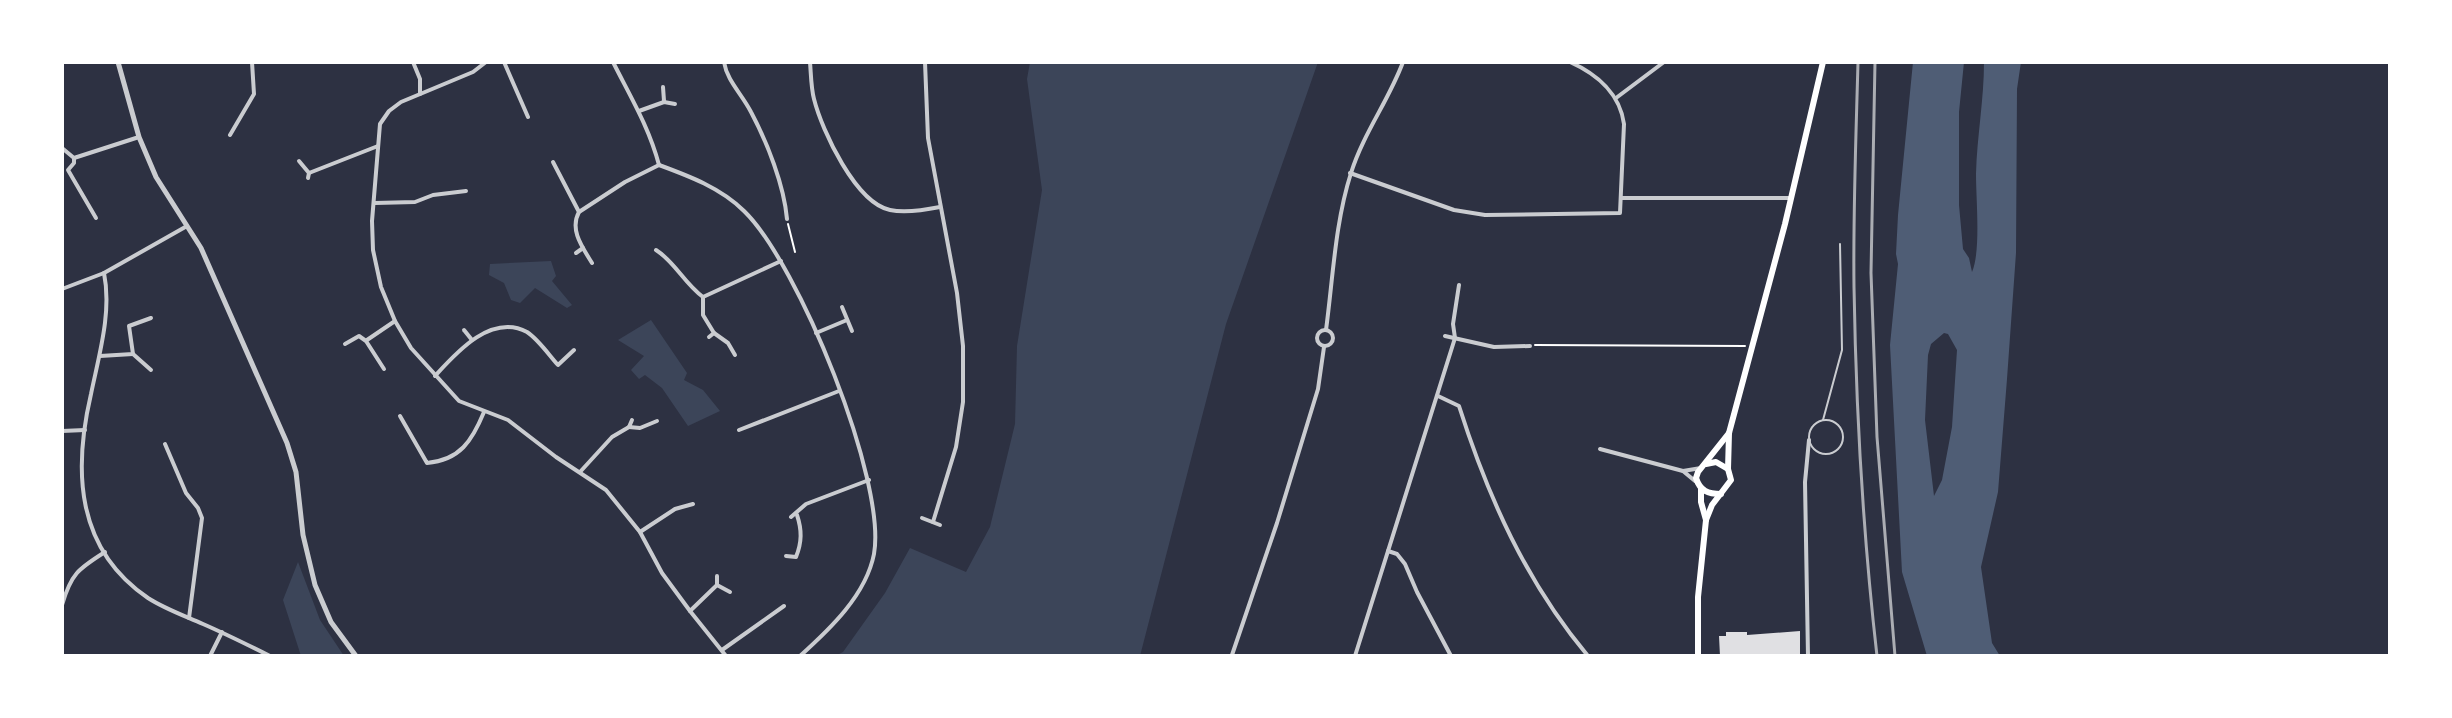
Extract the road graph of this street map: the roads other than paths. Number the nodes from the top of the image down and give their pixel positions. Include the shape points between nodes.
1 (118, 62) edge
2 (252, 62) edge
3 (413, 62) edge
4 (486, 62) edge
5 (504, 62) edge
6 (613, 62) edge
7 (724, 62) edge
8 (810, 62) edge
9 (925, 62) edge
10 (1403, 62) edge
11 (1570, 62) edge
12 (1664, 62) edge
13 (1823, 62) edge
14 (663, 87) dead end
15 (420, 94) junction
16 (1616, 98) junction
17 (664, 102) junction
18 (675, 104) dead end
19 (639, 111) junction
20 (528, 117) dead end
21 (230, 135) dead end
22 (139, 137) junction
23 (379, 145) junction
24 (62, 148) edge
25 (74, 158) junction
26 (299, 161) dead end
27 (553, 162) dead end
28 (659, 165) junction
29 (1350, 173) junction
30 (466, 191) dead end
31 (1622, 198) junction
32 (1791, 198) junction
33 (375, 203) junction
34 (940, 207) junction
35 (579, 212) junction
36 (96, 218) dead end
37 (787, 219) road end
38 (187, 226) junction
39 (1840, 244) dead end
40 (583, 248) junction
41 (656, 250) dead end
42 (576, 253) dead end
43 (781, 261) junction
44 (592, 263) dead end
45 (104, 273) junction
46 (1459, 285) dead end
47 (62, 289) edge
48 (703, 297) junction
49 (842, 307) dead end
50 (151, 318) dead end
51 (847, 320) junction
52 (395, 321) junction
53 (464, 330) dead end
54 (1326, 330) junction
55 (852, 331) dead end
56 (714, 333) junction
57 (816, 333) junction
58 (1445, 336) dead end
59 (709, 337) dead end
60 (1455, 338) junction
61 (473, 340) junction
62 (366, 341) junction
63 (345, 344) dead end
64 (1530, 346) road end
65 (1324, 347) junction
66 (574, 350) dead end
67 (133, 354) junction
68 (735, 355) dead end
69 (100, 356) junction
70 (384, 369) dead end
71 (151, 370) dead end
72 (435, 376) junction
73 (839, 391) junction
74 (1438, 396) junction
75 (484, 412) junction
76 (400, 416) dead end
77 (632, 420) dead end
78 (1823, 420) junction
79 (657, 421) dead end
80 (629, 427) junction
81 (85, 430) junction
82 (739, 430) dead end
83 (62, 431) edge
84 (1729, 433) junction
85 (1809, 440) junction
86 (165, 444) dead end
87 (1600, 449) dead end
88 (427, 463) junction
89 (1704, 466) junction
90 (1728, 469) junction
91 (421, 471) dead end
92 (1683, 471) junction
93 (580, 472) junction
94 (869, 480) junction
95 (1699, 486) junction
96 (1721, 494) junction
97 (693, 504) dead end
98 (922, 518) dead end
99 (1706, 520) junction
100 (933, 522) junction
101 (940, 525) dead end
102 (640, 532) junction
103 (1388, 551) junction
104 (105, 552) junction
105 (786, 556) dead end
106 (717, 576) dead end
107 (717, 585) junction
108 (730, 592) dead end
109 (770, 604) dead end
110 (62, 605) edge
111 (784, 606) dead end
112 (690, 611) junction
113 (775, 612) junction
114 (189, 618) junction
115 (222, 632) junction
116 (722, 650) junction
117 (1233, 655) edge
118 (210, 656) edge
119 (270, 656) edge
120 (356, 656) edge
121 (726, 656) edge
122 (800, 656) edge
123 (1224, 656) edge
124 (1355, 656) edge
125 (1451, 656) edge
126 (1588, 656) edge
127 (1698, 656) edge
128 (1808, 656) edge

1 - 22 street
2 - 21 street via 254,94
3 - 15 street
4 - 15 street
5 - 20 street
6 - 19 street
7 - 37 street via 761,133
8 - 34 street via 826,135 869,198 888,210
9 - 34 street via 928,138
10 - 29 street
11 - 16 street
12 - 16 street
13 - 32 main road
14 - 17 street
15 - 23 street via 389,111 380,124
16 - 31 street via 1624,124
17 - 18 street
17 - 19 street
19 - 28 street
22 - 25 street
22 - 38 street via 156,177
23 - 26 street via 308,175
23 - 33 street
24 - 25 street
25 - 36 street via 68,170
27 - 35 street
28 - 35 street
28 - 43 street via 722,193 744,210
29 - 31 street via 1454,210 1485,215 1616,215
29 - 54 street
30 - 33 street via 415,202
31 - 32 street
32 - 84 main road
33 - 52 street via 373,250
34 - 100 street via 957,293 963,402 956,447
35 - 40 street via 575,231
38 - 45 street
38 - 120 street via 287,443 315,585 331,622
39 - 78 lane via 1842,350
40 - 42 street
40 - 44 street
41 - 48 street
43 - 48 street
43 - 57 street
45 - 47 street
45 - 69 street via 108,289
46 - 60 street
48 - 56 street via 703,315
49 - 51 street
50 - 67 street via 129,326
51 - 55 street
51 - 57 street
52 - 62 street
52 - 72 street
53 - 61 street
54 - 65 street via 1333,341
54 - 65 street via 1317,336
56 - 59 street
56 - 68 street
57 - 73 street
58 - 60 street
60 - 64 street via 1494,347
60 - 74 street
61 - 66 street via 512,327 529,333 558,365
61 - 72 street
62 - 63 street via 359,336
62 - 70 street
65 - 117 street via 1318,389
67 - 69 street
67 - 71 street
69 - 81 street
72 - 75 street via 459,401
73 - 82 street
73 - 94 street
74 - 103 street
74 - 126 street via 1459,406 1497,511 1535,584
75 - 88 street via 469,442 445,462
75 - 93 street via 508,420
76 - 88 street
77 - 80 street
78 - 85 lane via 1814,425
78 - 85 lane via 1838,425 1840,446 1825,453
79 - 80 street
80 - 93 street via 612,437
81 - 83 street
81 - 104 street via 81,491 88,520
84 - 89 main road
84 - 90 main road
85 - 128 street
86 - 114 street via 202,518
87 - 92 street
88 - 91 street
89 - 90 main road via 1716,462
89 - 92 street
89 - 95 main road via 1696,475
90 - 96 main road via 1731,480
92 - 95 street
93 - 102 street via 606,490
94 - 105 street via 806,504 794,515 801,545 796,557
94 - 122 street via 877,522 866,577 839,618
95 - 96 main road
95 - 99 main road
96 - 99 main road
97 - 102 street
98 - 100 street
99 - 127 main road
100 - 101 street
102 - 112 street
103 - 124 street
103 - 125 street via 1405,564
104 - 110 street via 77,571
104 - 114 street via 150,599
106 - 107 street
107 - 108 street
107 - 112 street
109 - 113 street
111 - 113 street
112 - 116 street
113 - 116 street
114 - 115 street
115 - 118 street
115 - 119 street
116 - 121 street
117 - 123 street

